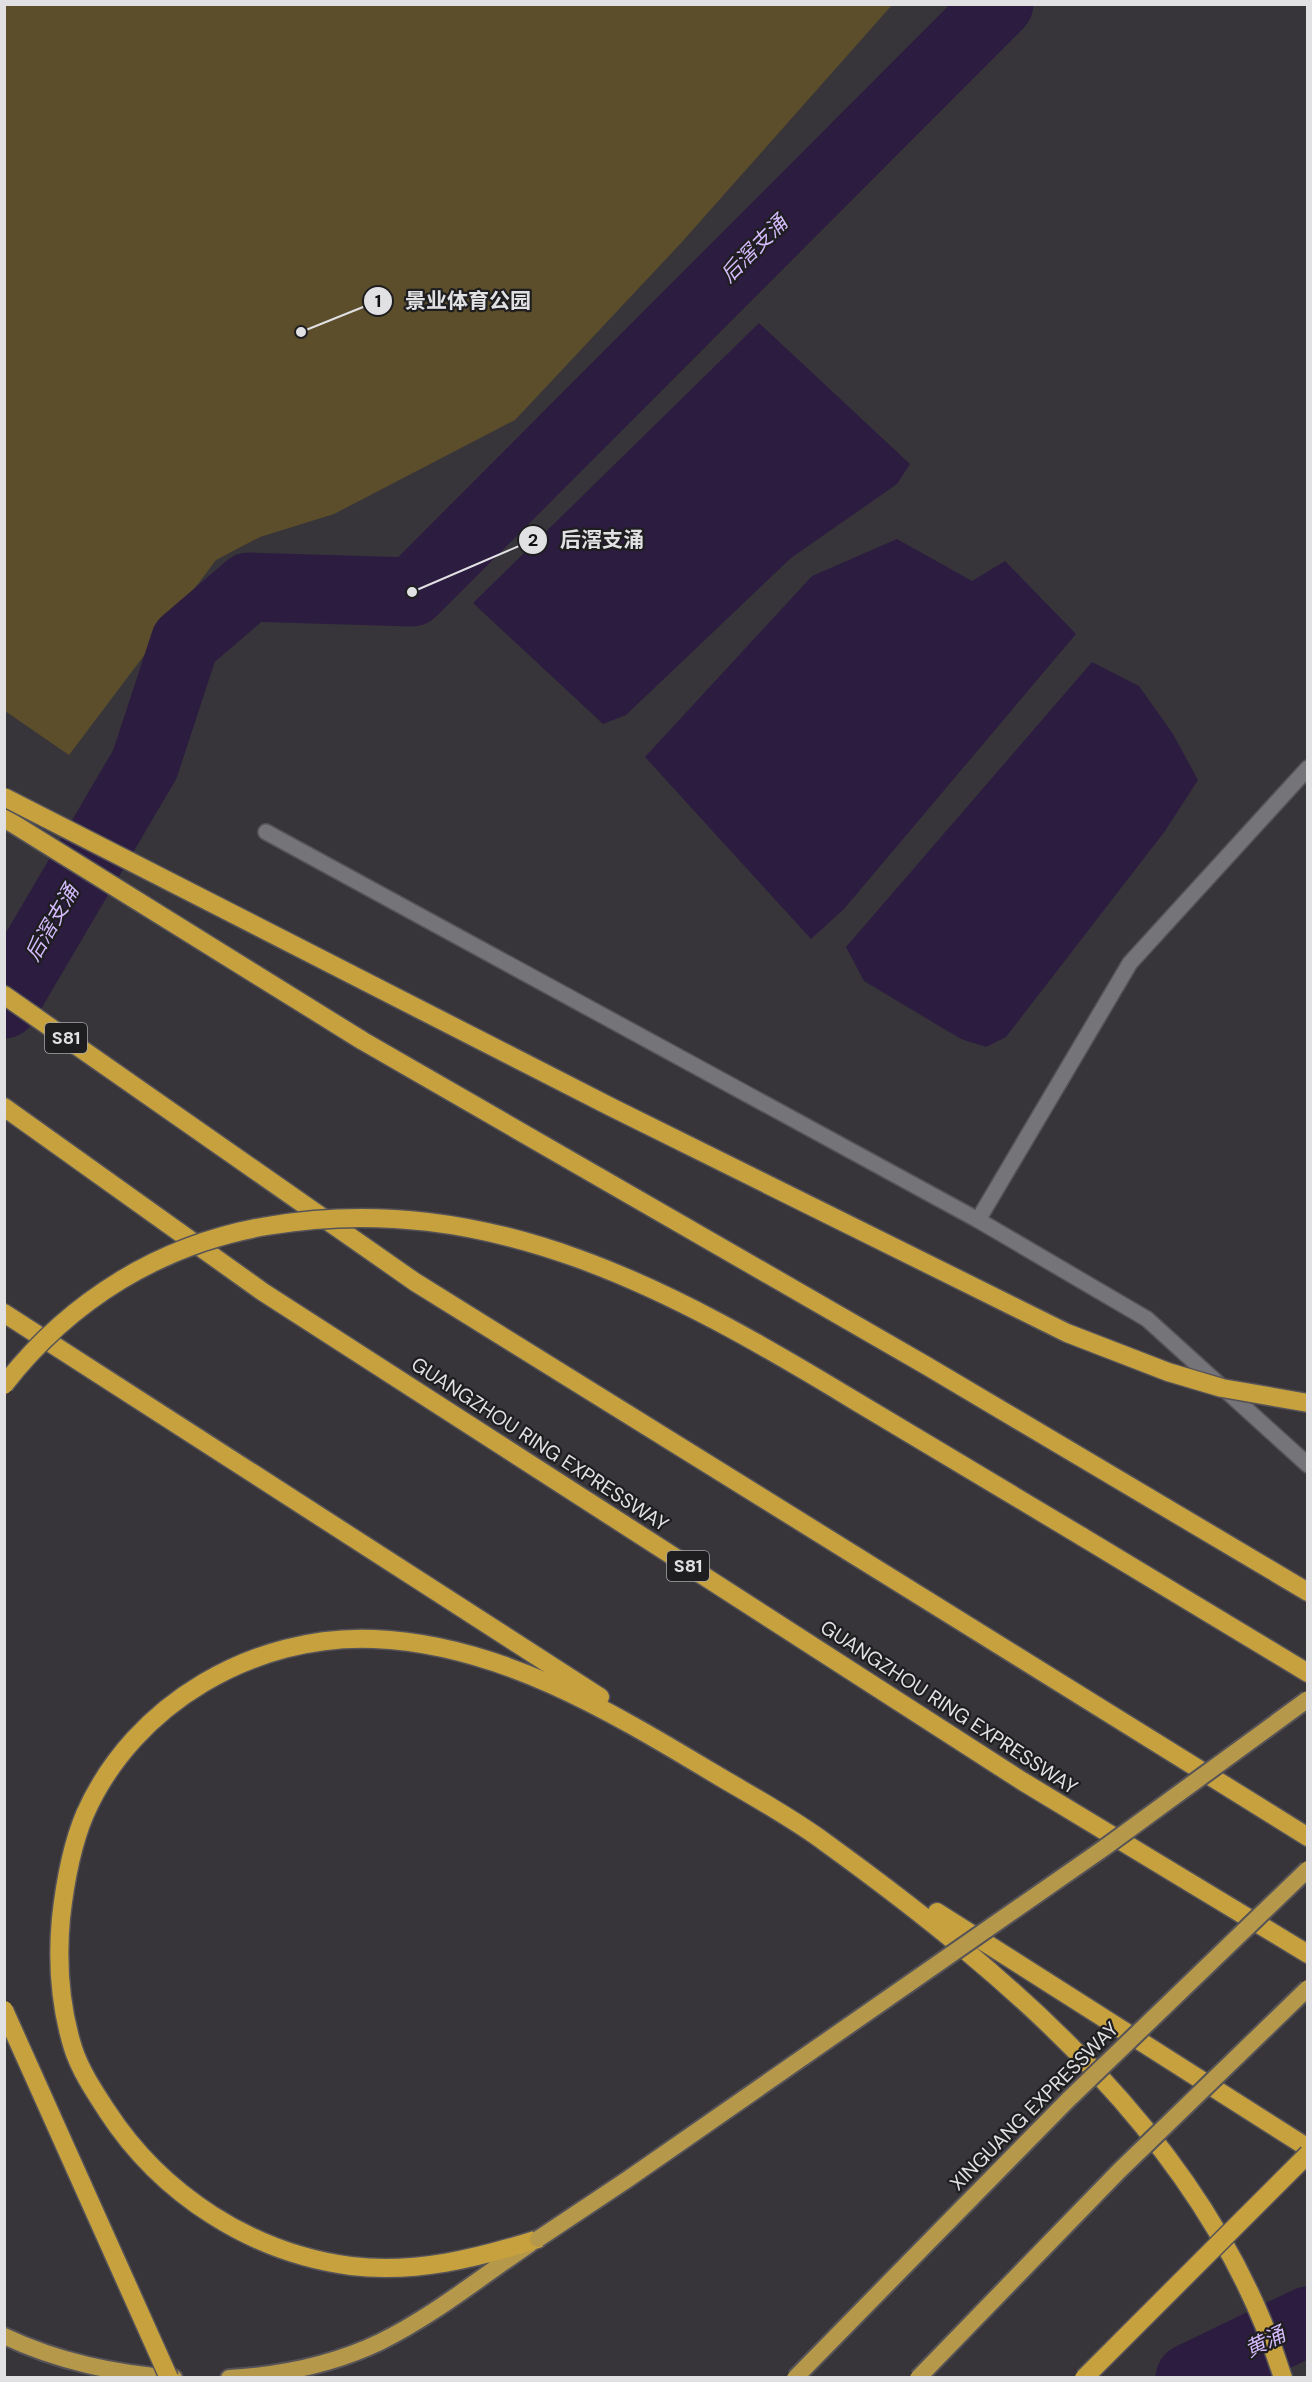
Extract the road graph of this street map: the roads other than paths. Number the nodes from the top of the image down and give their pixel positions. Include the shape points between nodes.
1 (1308, 768) edge
2 (4, 797) edge
3 (4, 818) edge
4 (266, 831) dead end
5 (4, 995) edge
6 (4, 1107) edge
7 (978, 1220) junction
8 (4, 1312) edge
9 (4, 1385) edge
10 (1308, 1403) edge
11 (1308, 1465) edge
12 (1308, 1592) edge
13 (1308, 1673) edge
14 (1308, 1699) edge
15 (812, 1832) junction
16 (1308, 1837) edge
17 (1308, 1869) edge
18 (1308, 1954) edge
19 (1308, 1988) edge
20 (4, 2010) edge
21 (1308, 2148) edge
22 (1308, 2154) edge
23 (1280, 2181) junction
24 (538, 2238) junction
25 (4, 2336) edge
26 (171, 2378) edge
27 (230, 2378) edge
28 (795, 2378) edge
29 (918, 2378) edge
30 (1084, 2378) edge
31 (1098, 2378) edge
32 (1283, 2378) edge

1 - 7 street via 1130,963
2 - 10 highway, bridge via 622,1112 1067,1333 1222,1388
3 - 12 highway via 363,1041 937,1372
4 - 7 street
5 - 16 highway, S81 via 415,1282
6 - 18 highway, GUANGZHOU RING EXPRESSWAY / S81 via 283,1305 1022,1782
7 - 11 street via 1147,1319
8 - 15 highway
9 - 13 highway, bridge via 34,1349 92,1297 177,1250 239,1230 346,1217 447,1223 506,1235 611,1271 724,1324
14 - 24 highway, bridge via 1104,1848
15 - 21 highway
15 - 24 highway via 657,1739 531,1675 457,1652 374,1639 295,1646 221,1672 155,1718 103,1781 85,1813 72,1851 62,1911 59,1971 74,2051 92,2088 139,2155 196,2206 228,2225 306,2256 351,2266 439,2264 483,2256
15 - 32 highway via 944,1930 1071,2046 1124,2104 1200,2203 1258,2311
17 - 28 highway, XINGUANG EXPRESSWAY, bridge via 1068,2100
19 - 29 highway, bridge via 1119,2171
20 - 26 highway, bridge
22 - 23 highway, bridge
23 - 30 highway, bridge
23 - 31 highway, bridge
24 - 27 highway via 380,2342 332,2361
25 - 26 highway via 60,2359 98,2369

